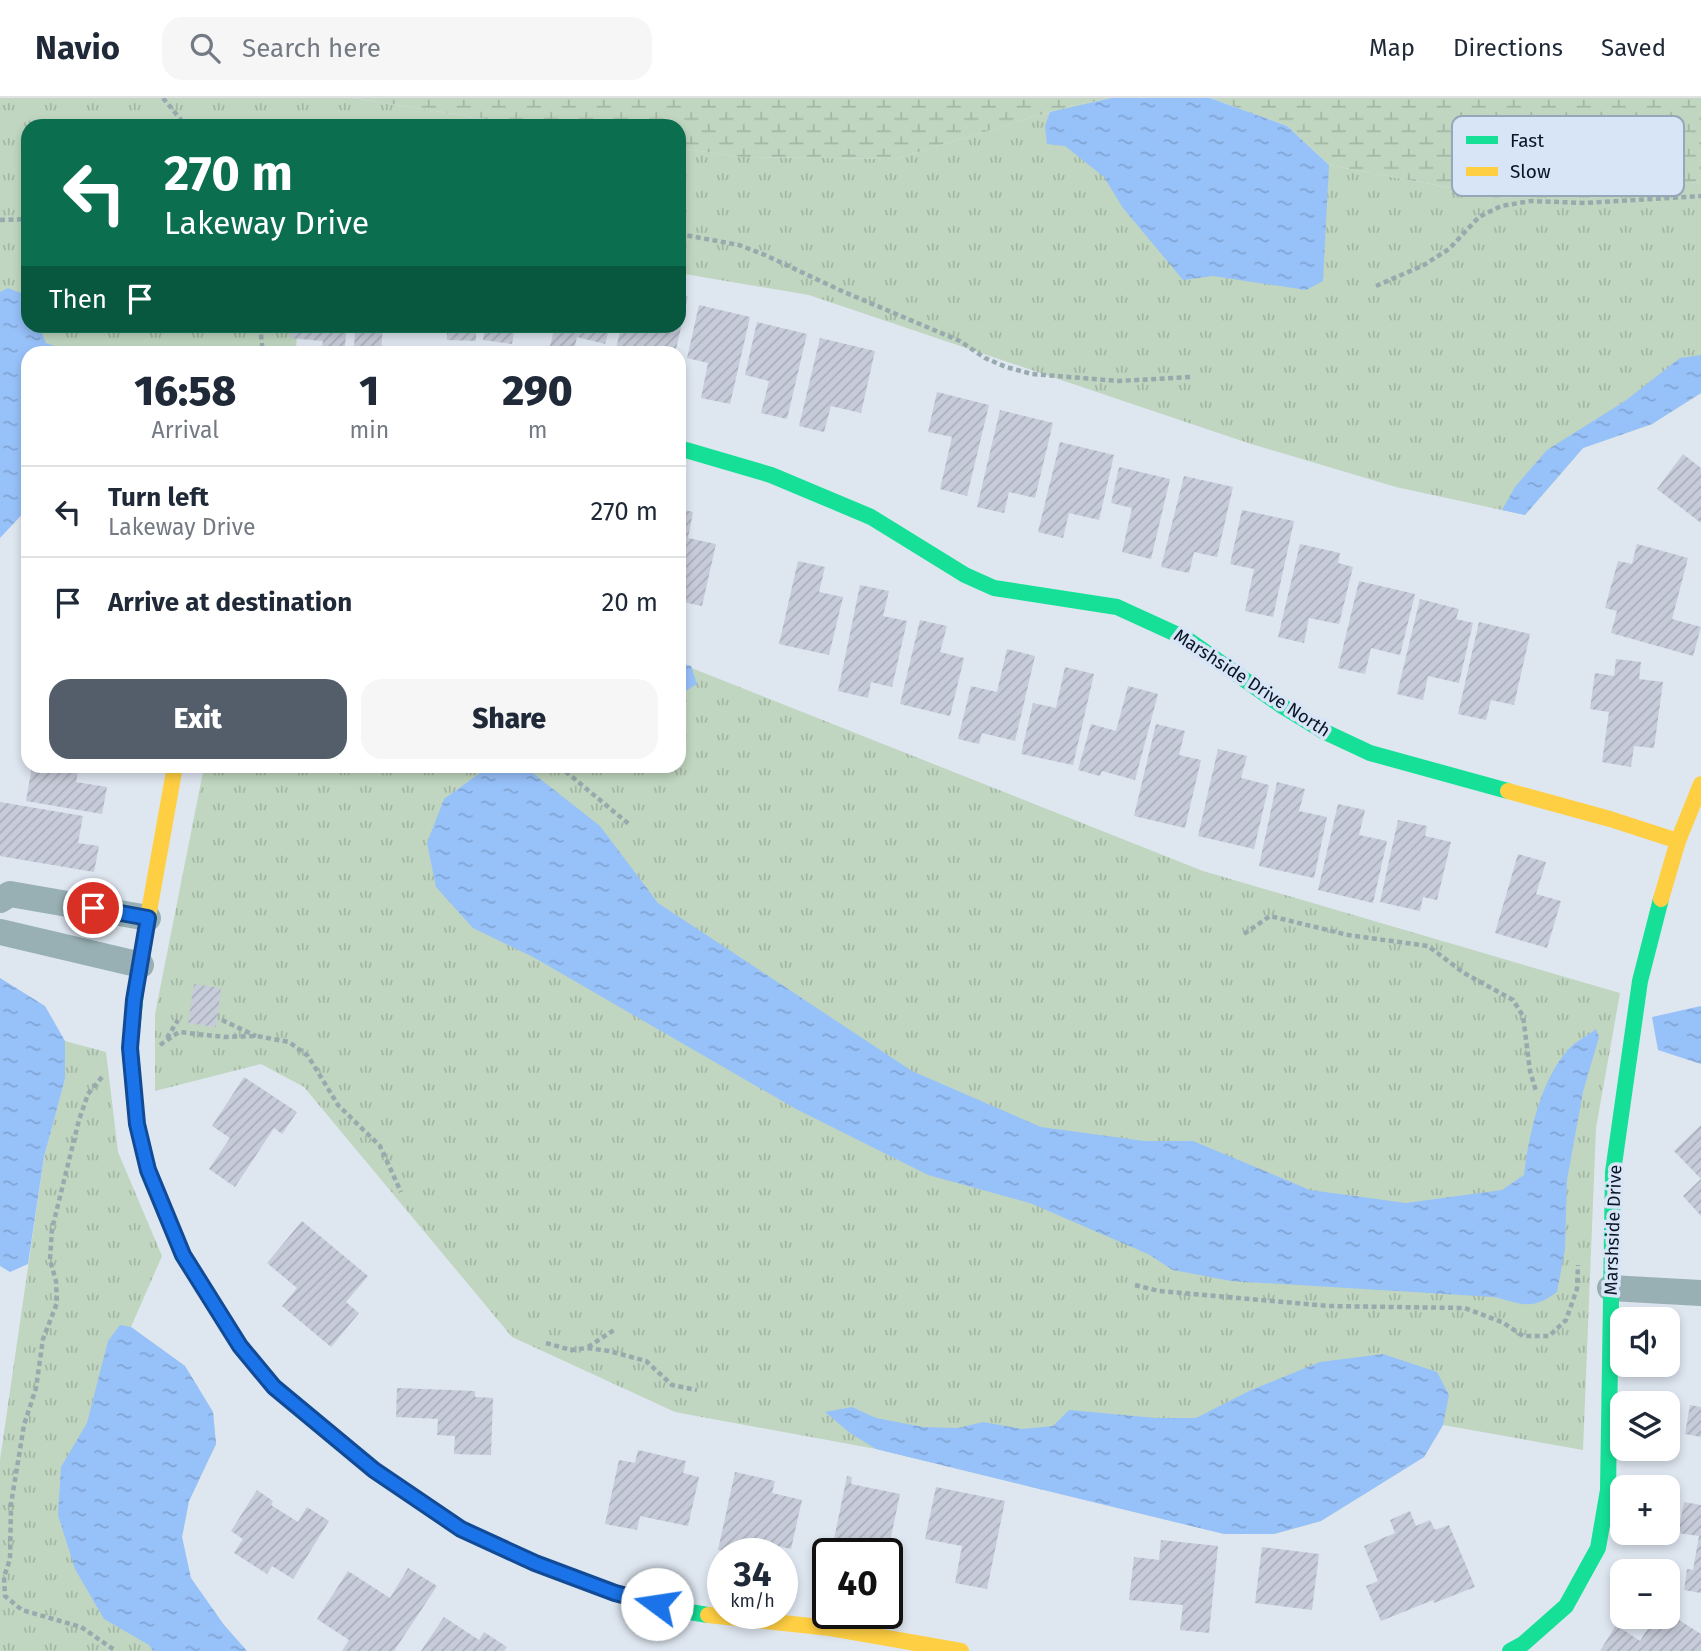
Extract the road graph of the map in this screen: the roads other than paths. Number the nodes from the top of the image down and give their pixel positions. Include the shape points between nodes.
1 (686, 450) edge
2 (174, 773) edge
3 (1701, 784) edge
4 (1678, 841) junction
5 (0, 900) edge
6 (148, 918) junction
7 (0, 932) edge
8 (141, 965) junction
9 (1611, 1288) junction
10 (1701, 1293) edge
11 (961, 1651) edge
12 (1510, 1651) edge

1 - 4 street, Marshside Drive North via 771,475 871,517 994,588 1116,607 1158,624 1323,731 1370,753
2 - 6 street
3 - 4 street, Marshside Drive
4 - 9 street, Marshside Drive via 1640,981 1613,1172
5 - 6 street via 10,894
6 - 8 street
7 - 8 street
8 - 11 street via 130,1048 137,1124 148,1170 183,1255 225,1325 274,1387 374,1470 461,1529 547,1568 615,1593 678,1609 728,1619 830,1628
9 - 10 street
9 - 12 street, Marshside Drive via 1608,1490 1598,1548 1566,1606

